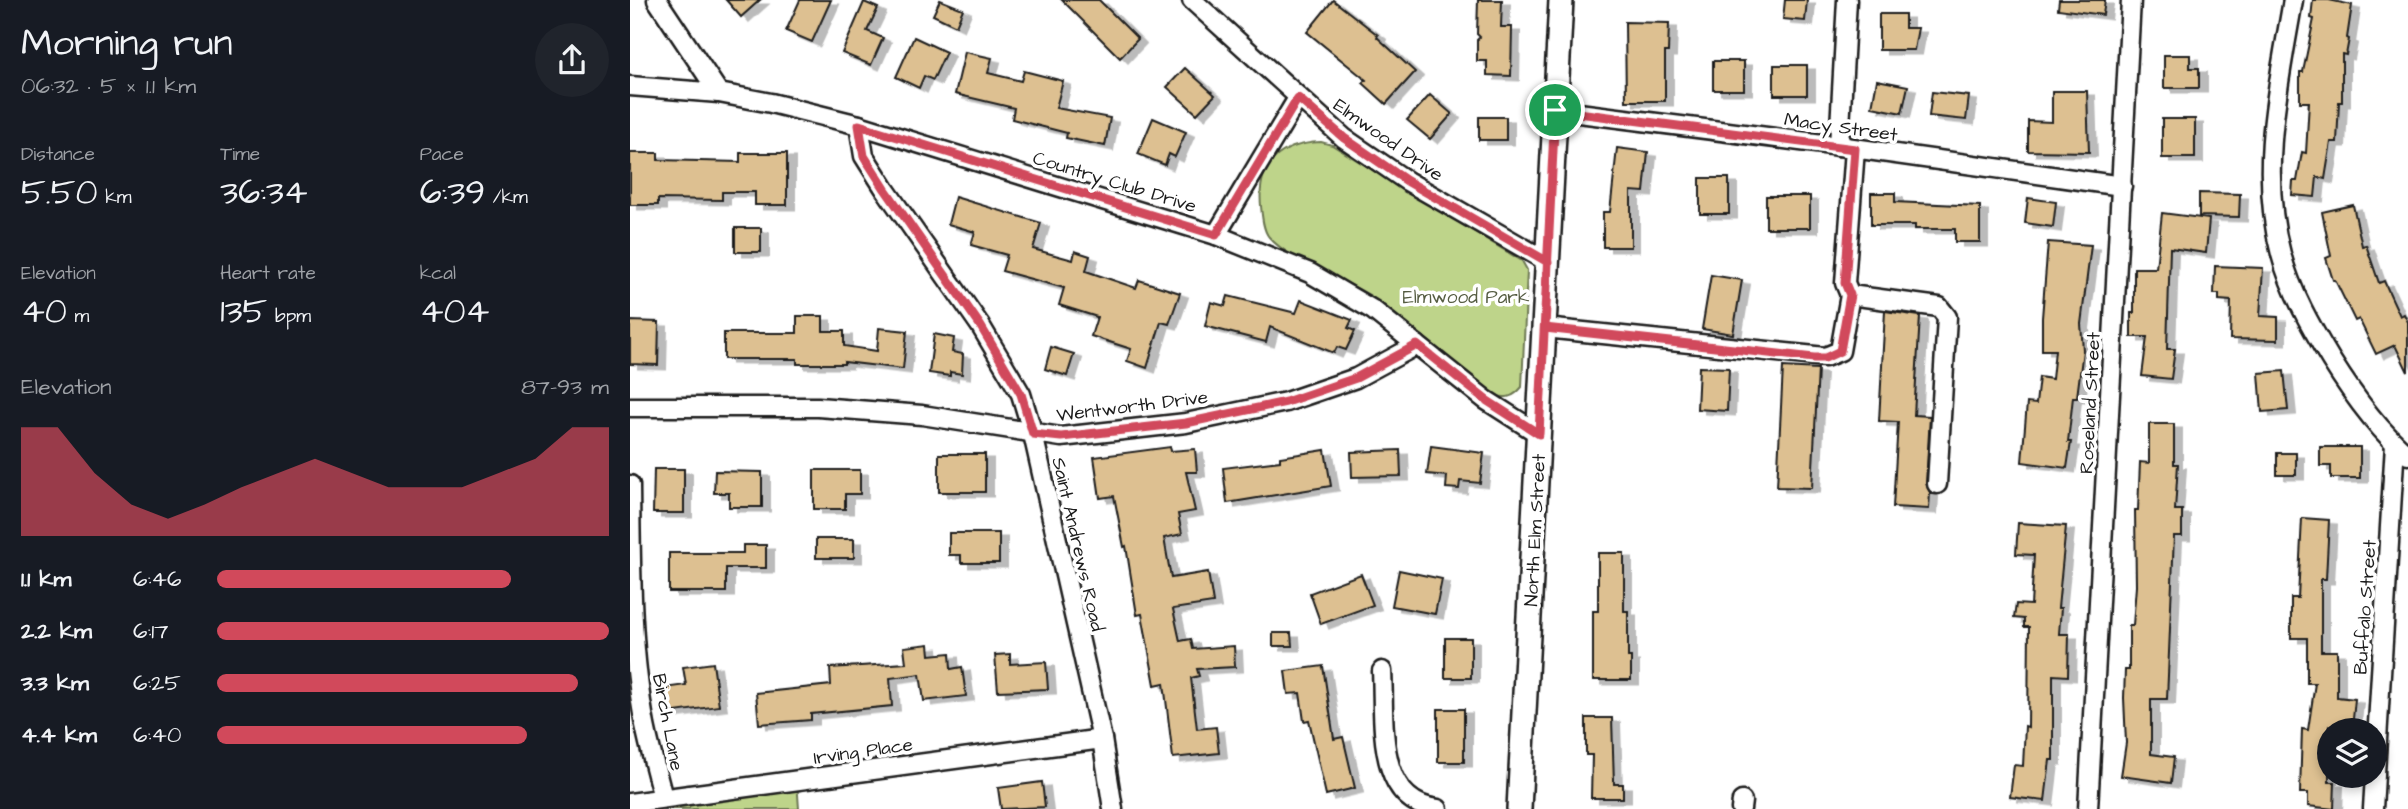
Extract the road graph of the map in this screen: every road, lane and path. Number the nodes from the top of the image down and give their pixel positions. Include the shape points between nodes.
1 (657, 0) edge
2 (1192, 0) edge
3 (1561, 0) edge
4 (1847, 0) edge
5 (2130, 0) edge
6 (2293, 0) edge
7 (630, 86) edge
8 (719, 93) junction
9 (1298, 98) junction
10 (1555, 110) junction
11 (859, 125) junction
12 (1847, 148) junction
13 (2122, 186) junction
14 (1216, 235) junction
15 (1548, 262) junction
16 (1850, 295) junction
17 (1545, 328) junction
18 (1417, 345) junction
19 (630, 407) edge
20 (1033, 434) junction
21 (1539, 434) junction
22 (2402, 449) edge
23 (1937, 484) dead end
24 (630, 485) edge
25 (1382, 671) dead end
26 (2380, 718) edge
27 (1102, 739) junction
28 (2374, 788) edge
29 (663, 798) junction
30 (630, 803) edge
31 (1113, 809) edge
32 (1438, 809) edge
33 (1519, 809) edge
34 (2088, 809) edge
35 (2372, 809) edge

1 - 8 street
2 - 9 street, Elmwood Drive
3 - 10 main road, North Elm Street
4 - 12 street
5 - 13 street, Roseland Street
6 - 22 street via 2271,145 2271,198 2281,254 2305,317 2344,381
7 - 8 street, Country Club Drive
8 - 11 street, Country Club Drive
9 - 14 street
9 - 15 street, Elmwood Drive via 1344,138 1407,181
10 - 12 street, Macy Street
10 - 15 main road, North Elm Street
11 - 14 street, Country Club Drive
11 - 20 street, Saint Andrews Road via 864,156 980,325 1021,394
12 - 13 street, Macy Street
12 - 16 street via 1845,283
13 - 34 street, Roseland Street
14 - 18 street, Country Club Drive via 1310,273 1373,310
15 - 17 main road, North Elm Street
16 - 17 street via 1840,351 1825,358
16 - 23 street via 1938,307 1947,317
17 - 21 main road, North Elm Street
18 - 20 street, Wentworth Drive via 1356,378 1286,402 1186,423 1061,437
18 - 21 street, Country Club Drive via 1486,400
19 - 20 street, Wentworth Drive via 818,407 922,415
20 - 27 street, Saint Andrews Road
21 - 33 main road, North Elm Street
22 - 26 street, Buffalo Street
24 - 29 street, Birch Lane via 635,657
25 - 32 street via 1387,754 1395,784 1408,798
27 - 29 street, Irving Place
27 - 31 street, Saint Andrews Road
28 - 35 street, Buffalo Street
29 - 30 street, Irving Place

